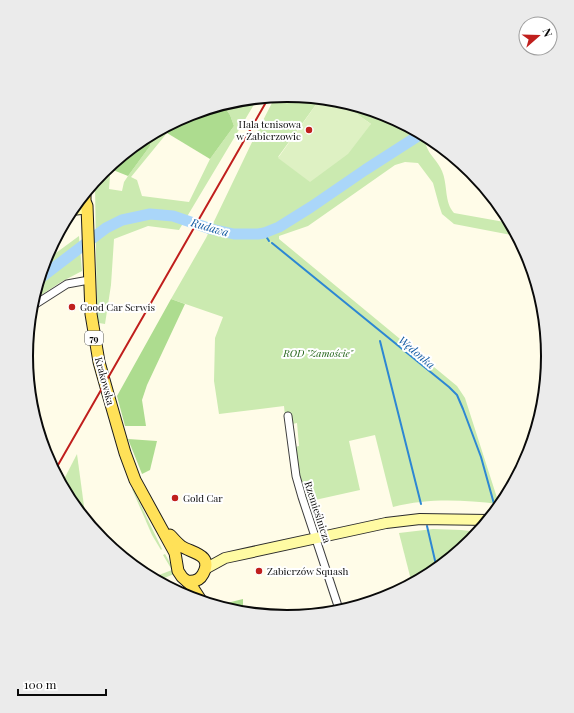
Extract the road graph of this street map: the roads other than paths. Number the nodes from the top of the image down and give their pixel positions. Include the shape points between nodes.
1 (91, 194) edge
2 (84, 203) edge
3 (82, 206) edge
4 (89, 280) junction
5 (39, 301) edge
6 (288, 416) dead end
7 (481, 520) edge
8 (159, 522) junction
9 (316, 538) junction
10 (189, 550) junction
11 (201, 556) junction
12 (176, 558) junction
13 (225, 558) junction
14 (204, 572) junction
15 (186, 580) junction
16 (196, 593) edge
17 (201, 595) edge
18 (338, 606) edge

1 - 2 main road, Krakowska / 79 via 91,200
3 - 4 main road, Krakowska / 79 via 88,226
4 - 5 street via 66,284
4 - 8 main road, Krakowska / 79 via 90,314 99,362 118,431 135,480
6 - 9 street, Rzemieślnicza via 296,476
7 - 9 street via 420,519 386,523
8 - 10 main road, Krakowska via 180,545
8 - 12 main road, Krakowska
9 - 13 street
9 - 18 street, Rzemieślnicza
10 - 11 main road
10 - 12 main road via 181,552
11 - 13 street
11 - 14 main road via 205,562
12 - 15 main road via 178,571
13 - 14 street
14 - 15 main road via 197,580
14 - 17 main road via 200,585
15 - 16 main road

